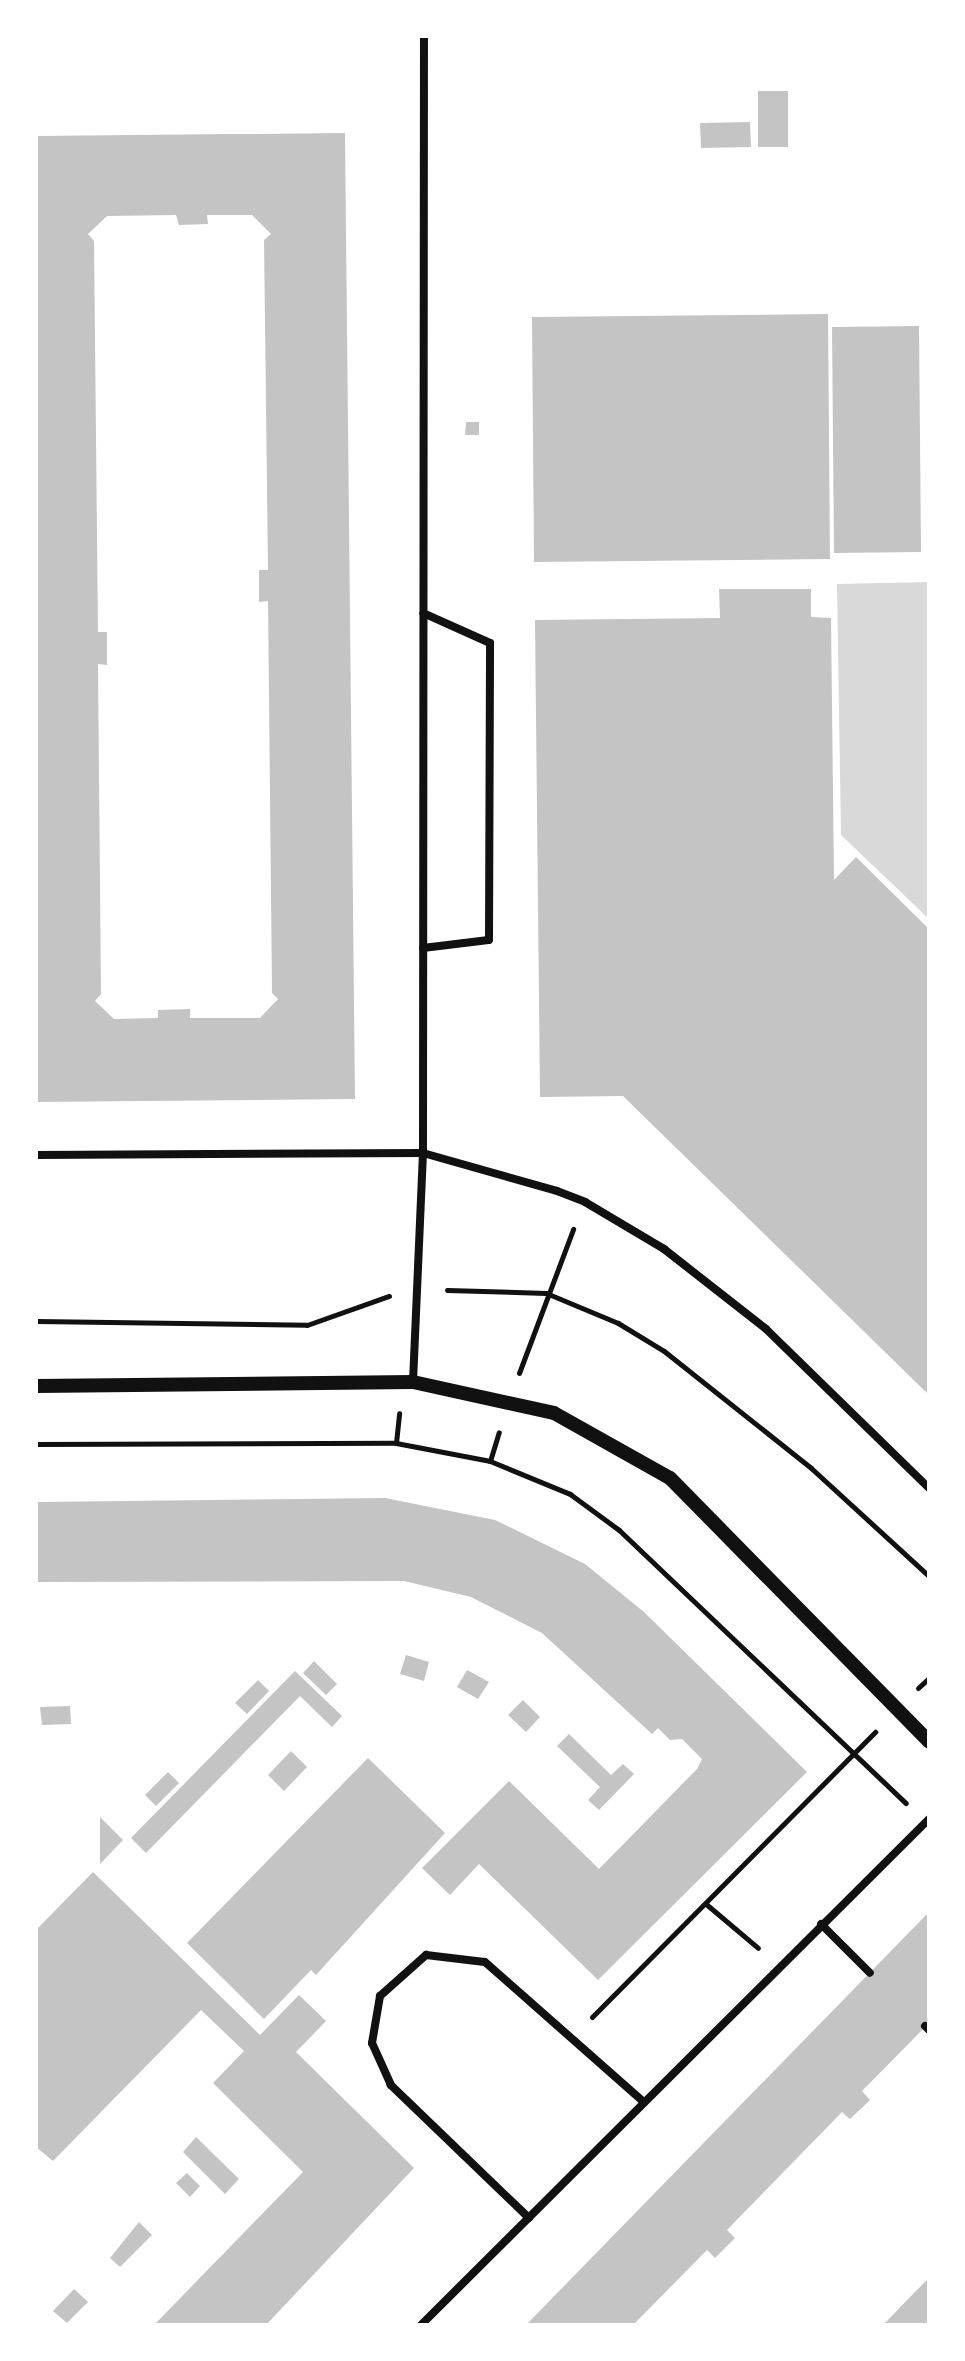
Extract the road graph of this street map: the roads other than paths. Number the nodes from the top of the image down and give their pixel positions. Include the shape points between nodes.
1 (424, 36) edge
2 (423, 613) junction
3 (423, 948) junction
4 (423, 1153) junction
5 (36, 1155) edge
6 (413, 1382) junction
7 (36, 1386) edge
8 (929, 1488) edge
9 (929, 1742) edge
10 (927, 1820) edge
11 (821, 1924) junction
12 (870, 1973) dead end
13 (644, 2102) junction
14 (529, 2218) junction
15 (421, 2325) edge

1 - 2 street
2 - 3 street
2 - 3 street via 490,643 490,706 489,940
3 - 4 street
4 - 5 street
4 - 6 street
4 - 8 street via 585,1202 664,1249 766,1329
6 - 7 street
6 - 9 street via 554,1413 670,1478
10 - 11 street
11 - 12 street
11 - 13 street
13 - 14 street
13 - 14 street via 485,1962 426,1955 380,1996 372,2043 391,2085
14 - 15 street

